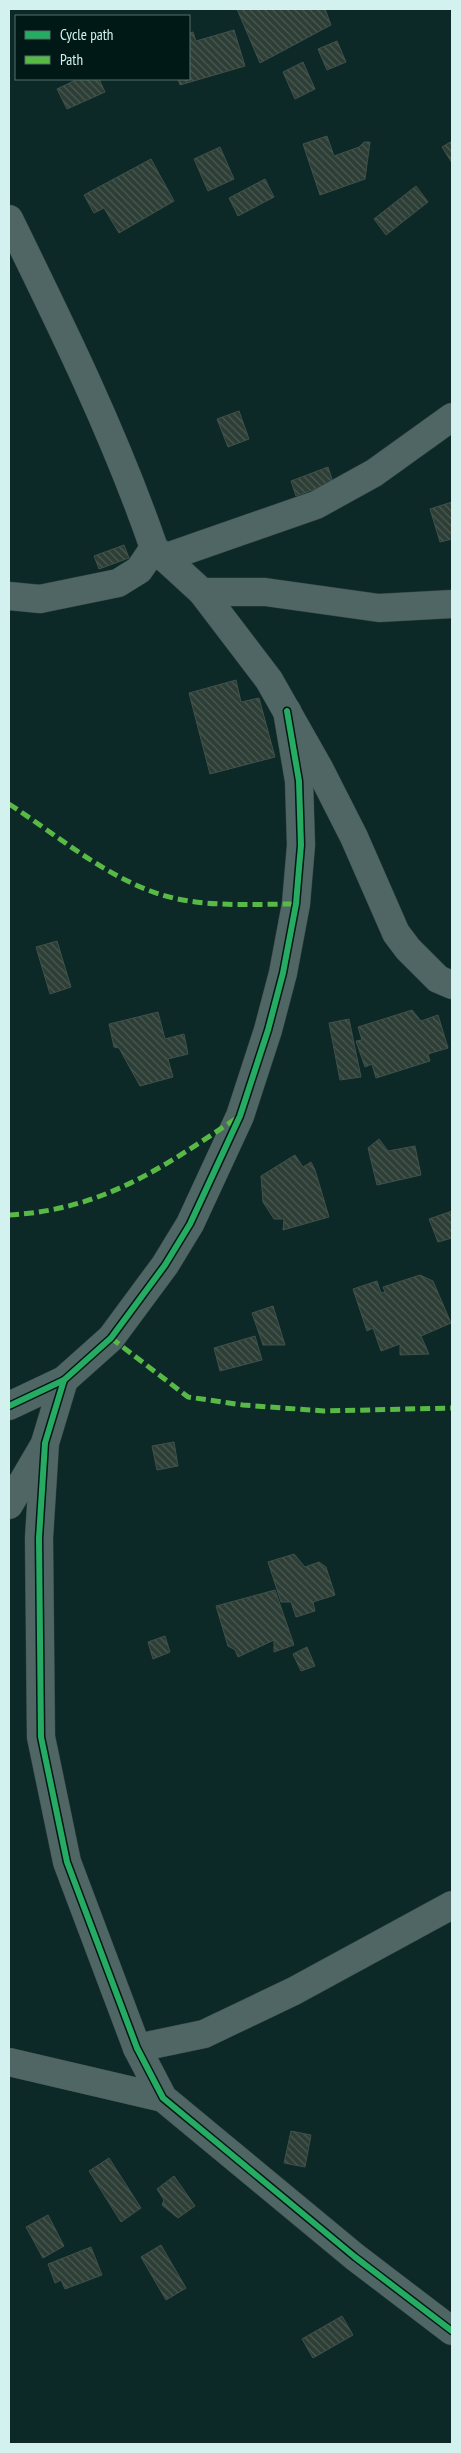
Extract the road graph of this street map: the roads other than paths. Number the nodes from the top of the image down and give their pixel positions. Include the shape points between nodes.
1 (9, 219) edge
2 (452, 417) edge
3 (159, 553) junction
4 (202, 592) junction
5 (9, 596) edge
6 (452, 604) edge
7 (287, 711) junction
8 (452, 985) edge
9 (64, 1380) junction
10 (9, 1406) edge
11 (45, 1444) junction
12 (9, 1505) edge
13 (452, 1905) edge
14 (137, 2048) junction
15 (9, 2062) edge
16 (163, 2098) junction
17 (452, 2331) edge

1 - 3 street via 82,371
2 - 3 street via 374,473 316,504
3 - 4 street
3 - 5 street via 118,583 40,599
4 - 6 street via 266,592 378,608
4 - 7 street via 269,680
7 - 8 street via 354,837 396,933 438,979
7 - 9 street via 299,781 301,846 296,904 281,983 240,1116 190,1224 165,1265 111,1338
9 - 10 street
9 - 11 street
11 - 12 street
11 - 14 street via 39,1538 41,1737 68,1862
13 - 14 street via 294,1991 204,2034
14 - 16 street
15 - 16 street
16 - 17 street via 355,2257

